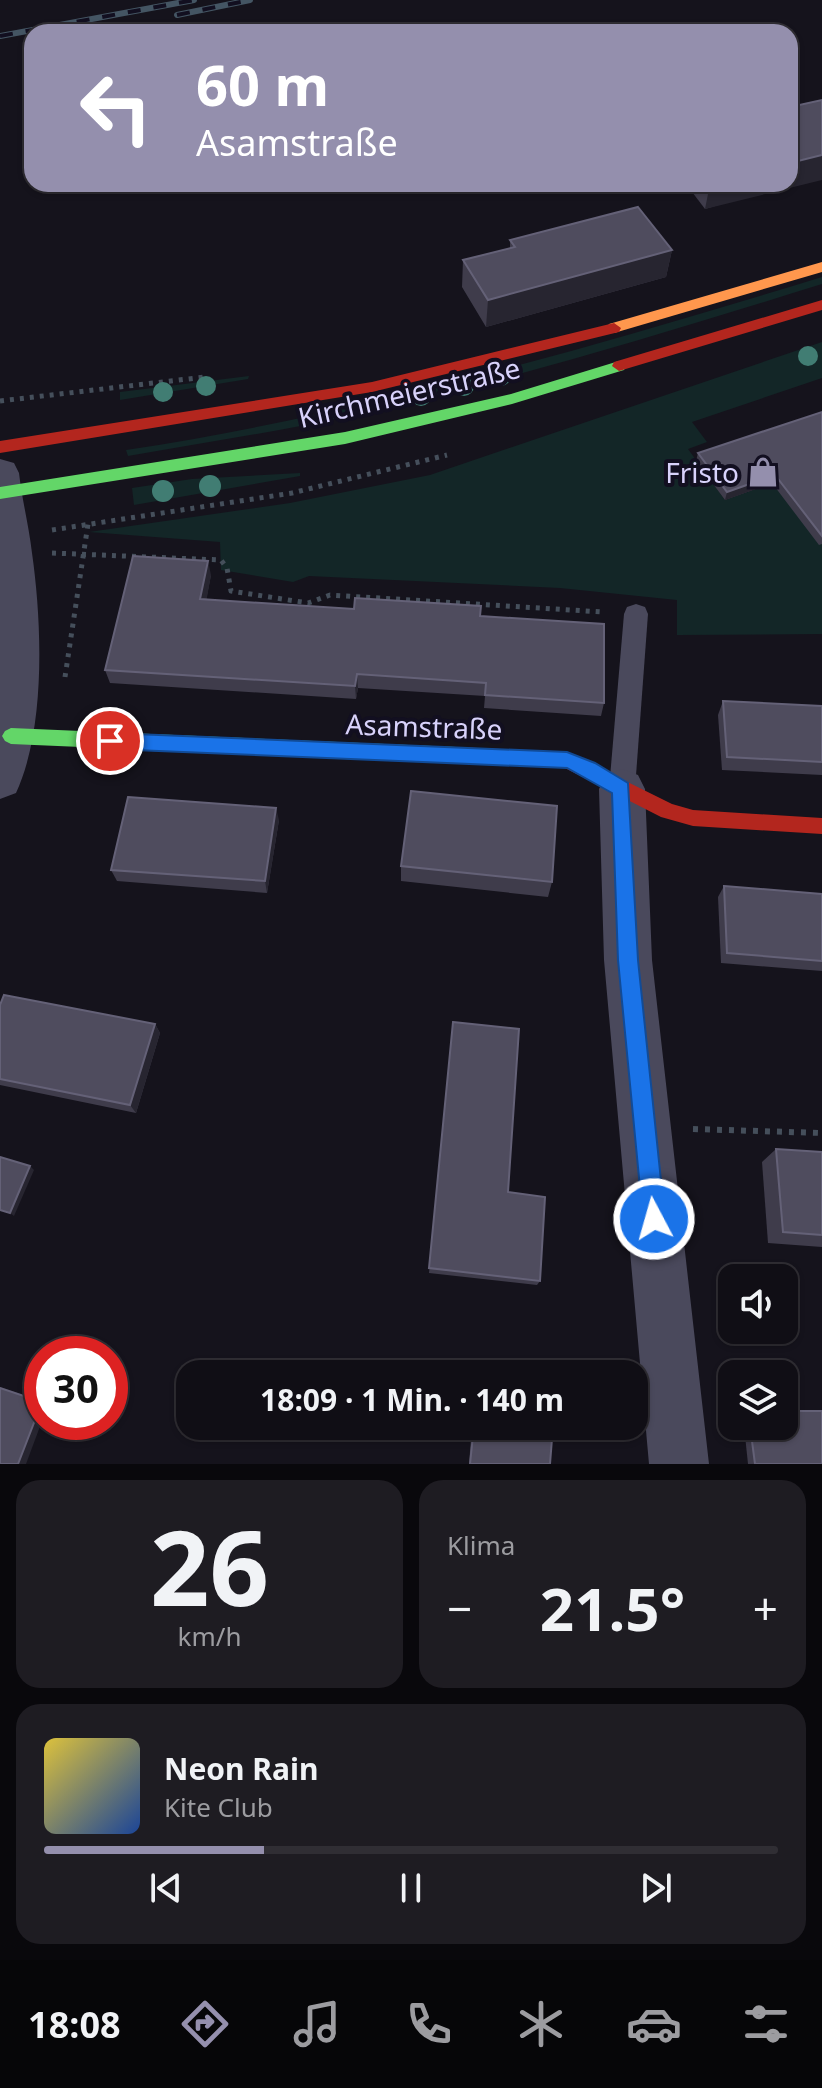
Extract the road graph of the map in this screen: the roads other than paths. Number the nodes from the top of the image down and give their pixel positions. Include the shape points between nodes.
1 (822, 267) edge
2 (822, 305) edge
3 (0, 447) edge
4 (0, 486) edge
5 (636, 614) road end
6 (11, 736) junction
7 (0, 779) edge
8 (622, 789) junction
9 (822, 826) edge
10 (679, 1464) edge

1 - 3 main road, Kirchmeierstraße via 541,349 396,382
2 - 4 main road, Kirchmeierstraße via 512,399 345,438
4 - 6 street via 12,552 19,653
5 - 8 lane
6 - 7 street
6 - 8 main road, Asamstraße via 567,760
8 - 9 main road, Asamstraße via 693,818
8 - 10 street via 628,960

